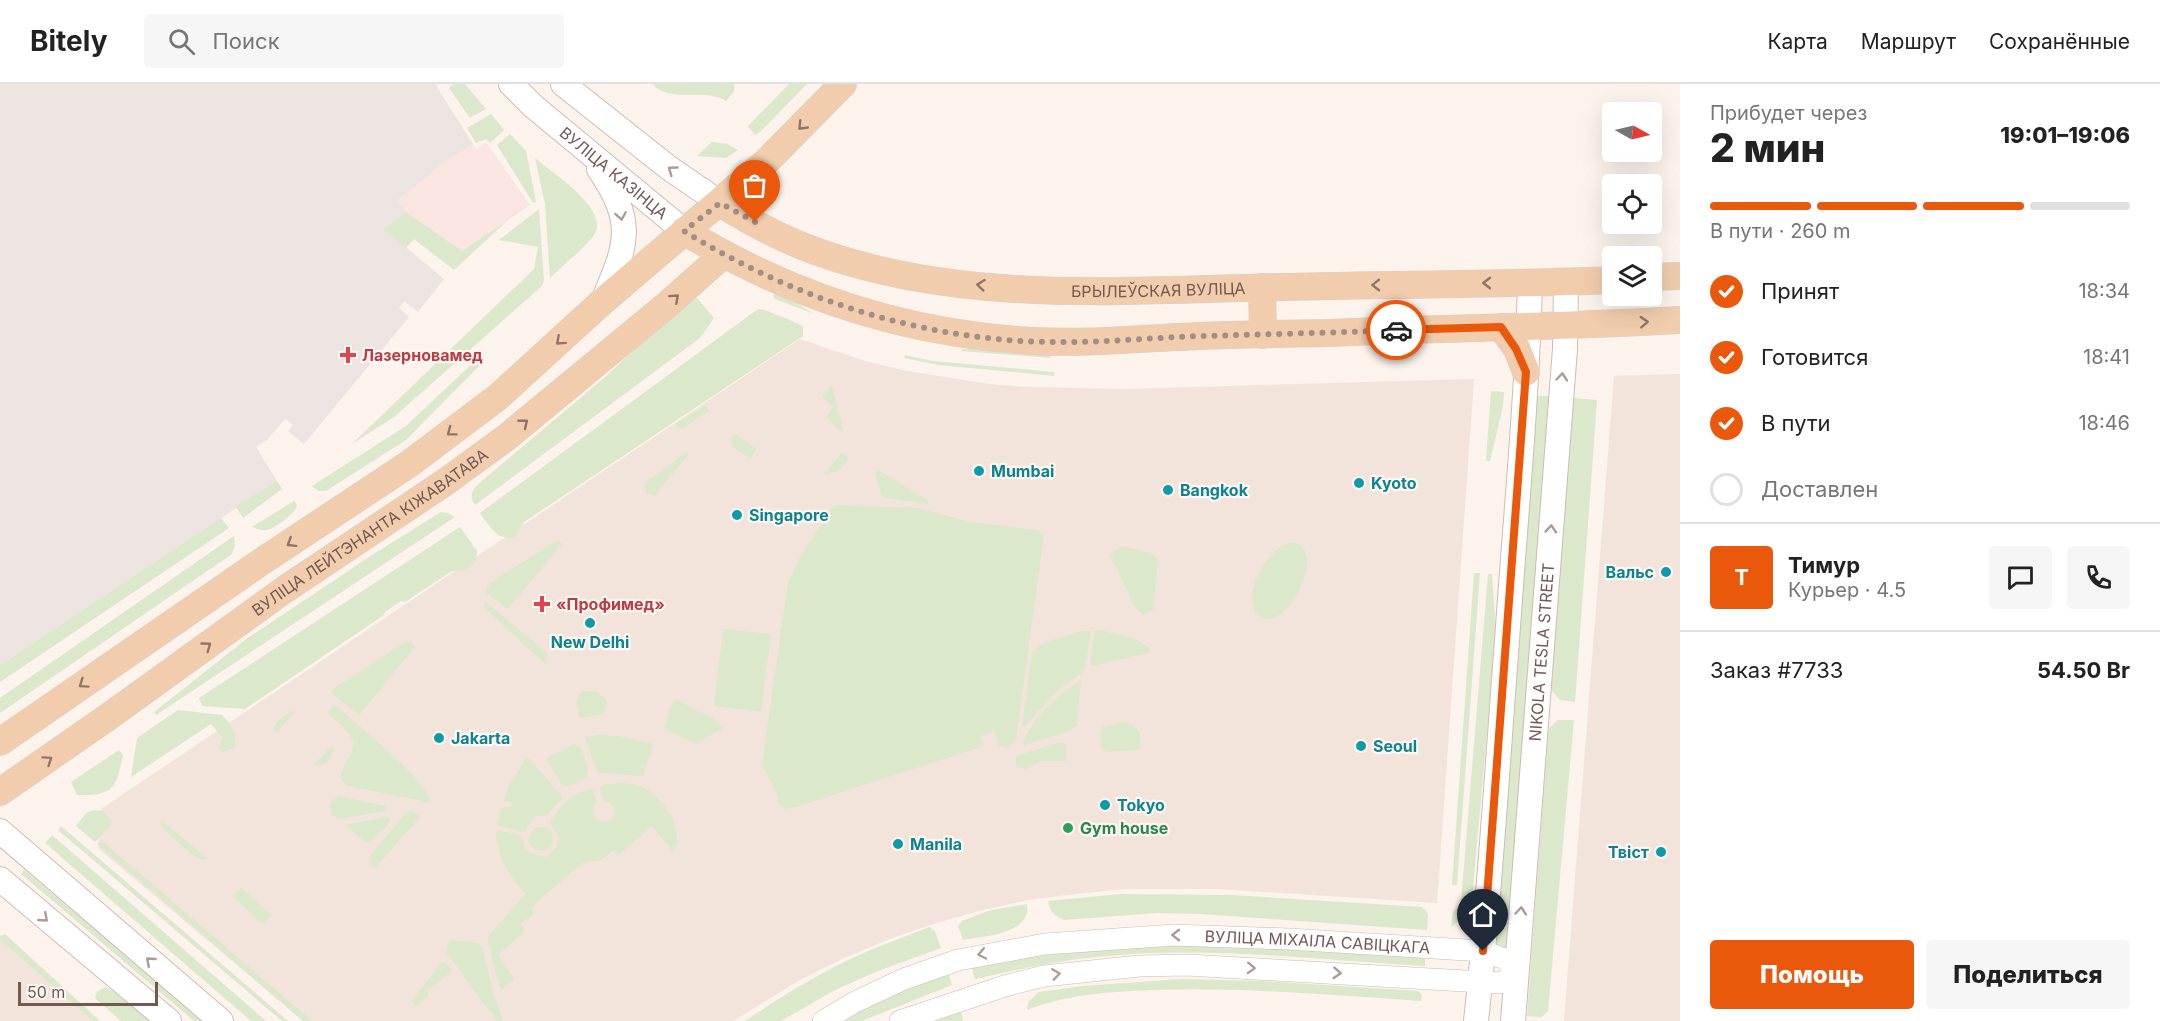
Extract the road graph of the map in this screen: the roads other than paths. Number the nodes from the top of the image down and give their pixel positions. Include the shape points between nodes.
1 (511, 84) edge
2 (563, 84) edge
3 (843, 84) edge
4 (584, 147) junction
5 (720, 203) junction
6 (684, 231) junction
7 (723, 255) junction
8 (1680, 276) edge
9 (1662, 277) edge
10 (1602, 280) edge
11 (1566, 282) junction
12 (1530, 283) junction
13 (1262, 287) junction
14 (603, 301) junction
15 (1680, 320) edge
16 (1501, 327) junction
17 (1529, 327) junction
18 (1263, 335) junction
19 (1565, 337) junction
20 (1526, 372) junction
21 (0, 742) edge
22 (0, 792) edge
23 (0, 831) edge
24 (0, 879) edge
25 (1483, 951) junction
26 (1516, 970) junction
27 (1480, 982) junction
28 (169, 1021) edge
29 (221, 1021) edge
30 (823, 1021) edge
31 (900, 1021) edge
32 (1476, 1021) edge
33 (1513, 1021) edge

1 - 4 main road, ВУЛІЦА КАЗІНЦА
5 -> 2 main road
3 -> 5 main road, ВУЛІЦА ЛЕЙТЭНАНТА КІЖАВАТАВА
4 - 6 main road, ВУЛІЦА КАЗІНЦА
4 -> 14 main road via 614,191 622,219 623,249
5 - 6 main road, ВУЛІЦА ЛЕЙТЭНАНТА КІЖАВАТАВА
13 -> 5 main road, БРЫЛЕЎСКАЯ ВУЛІЦА via 1107,290 959,283 889,271 816,251
6 - 7 main road, ВУЛІЦА КАЗІНЦА
6 - 14 main road, ВУЛІЦА ЛЕЙТЭНАНТА КІЖАВАТАВА
7 - 18 main road via 840,305 952,333 1068,342
22 -> 7 main road, ВУЛІЦА ЛЕЙТЭНАНТА КІЖАВАТАВА via 507,437
8 - 9 main road
10 - 11 main road, БРЫЛЕЎСКАЯ ВУЛІЦА
11 - 12 main road, БРЫЛЕЎСКАЯ ВУЛІЦА
11 - 19 main road, NIKOLA TESLA STREET
12 -> 13 main road, БРЫЛЕЎСКАЯ ВУЛІЦА
12 - 17 main road
13 - 18 main road
14 -> 21 main road, ВУЛІЦА ЛЕЙТЭНАНТА КІЖАВАТАВА via 498,397 409,464
19 -> 15 main road via 1604,324
16 - 17 main road
16 - 18 main road
16 - 20 main road
17 - 19 main road
17 - 20 main road
26 -> 19 main road, NIKOLA TESLA STREET
20 - 25 main road
29 -> 23 main road
24 -> 28 main road
25 - 26 street, ВУЛІЦА МІХАІЛА САВІЦКАГА via 1505,959
25 - 27 main road
25 -> 30 street, ВУЛІЦА МІХАІЛА САВІЦКАГА via 1194,935 1045,944 958,960 904,979
26 - 27 street, ВУЛІЦА МІХАІЛА САВІЦКАГА via 1500,983
26 - 33 main road, NIKOLA TESLA STREET
31 -> 27 street, ВУЛІЦА МІХАІЛА САВІЦКАГА via 1044,976 1127,967 1187,965
27 - 32 main road

